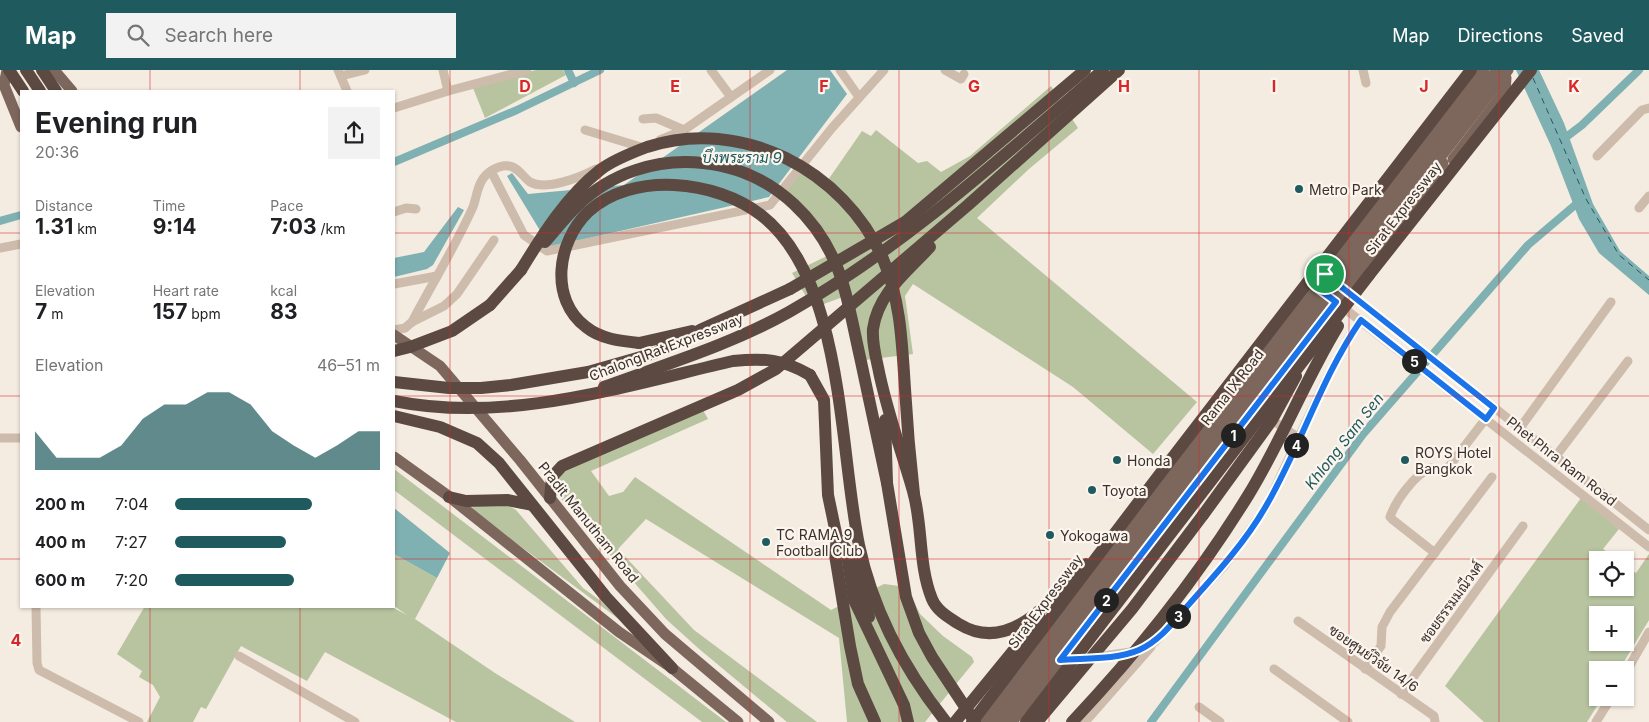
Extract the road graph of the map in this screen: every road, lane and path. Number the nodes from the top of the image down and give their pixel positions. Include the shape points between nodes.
1 (8, 70) edge
2 (26, 70) edge
3 (42, 70) edge
4 (54, 70) edge
5 (60, 70) edge
6 (365, 70) edge
7 (443, 70) edge
8 (527, 70) edge
9 (711, 70) edge
10 (770, 70) edge
11 (840, 70) edge
12 (884, 70) edge
13 (945, 70) edge
14 (1084, 70) edge
15 (1103, 70) edge
16 (1119, 70) edge
17 (1363, 70) edge
18 (1472, 70) edge
19 (1484, 70) edge
20 (1499, 70) edge
21 (1508, 70) edge
22 (1516, 70) edge
23 (1530, 70) edge
24 (340, 73) edge
25 (964, 74) dead end
26 (1366, 83) dead end
27 (21, 90) edge
28 (39, 90) edge
29 (55, 90) edge
30 (72, 90) edge
31 (72, 90) edge
32 (347, 90) edge
33 (448, 91) junction
34 (731, 97) junction
35 (859, 97) junction
36 (0, 98) edge
37 (395, 108) edge
38 (1649, 108) edge
39 (643, 119) dead end
40 (20, 125) edge
41 (20, 130) edge
42 (585, 130) dead end
43 (684, 130) junction
44 (641, 147) junction
45 (1597, 156) dead end
46 (491, 171) junction
47 (1393, 187) junction
48 (1649, 196) edge
49 (1411, 204) junction
50 (968, 205) junction
51 (1639, 208) dead end
52 (416, 209) dead end
53 (395, 212) edge
54 (494, 240) dead end
55 (20, 244) edge
56 (0, 248) edge
57 (521, 270) junction
58 (1325, 274) junction
59 (1369, 275) junction
60 (437, 276) junction
61 (395, 284) edge
62 (1316, 287) junction
63 (1345, 290) junction
64 (1336, 302) junction
65 (1611, 302) dead end
66 (1328, 312) junction
67 (1357, 317) junction
68 (412, 322) junction
69 (1316, 327) junction
70 (395, 330) edge
71 (700, 330) junction
72 (395, 336) edge
73 (395, 351) edge
74 (1628, 361) dead end
75 (395, 382) edge
76 (582, 395) junction
77 (884, 398) junction
78 (395, 401) edge
79 (1494, 408) junction
80 (397, 417) edge
81 (1486, 419) junction
82 (1272, 420) junction
83 (1520, 428) junction
84 (0, 438) edge
85 (20, 438) edge
86 (1300, 438) junction
87 (1556, 456) junction
88 (395, 458) edge
89 (1492, 478) dead end
90 (887, 483) junction
91 (914, 494) junction
92 (449, 497) junction
93 (550, 498) junction
94 (532, 505) junction
95 (1523, 526) dead end
96 (1649, 530) edge
97 (836, 538) junction
98 (1106, 545) junction
99 (860, 547) junction
100 (1649, 547) edge
101 (1435, 553) junction
102 (1084, 586) junction
103 (36, 608) edge
104 (1298, 621) dead end
105 (1649, 632) edge
106 (1155, 642) junction
107 (878, 651) junction
108 (239, 656) dead end
109 (1060, 660) junction
110 (1632, 661) edge
111 (672, 668) junction
112 (1366, 669) junction
113 (1274, 670) dead end
114 (721, 681) junction
115 (1401, 694) junction
116 (709, 698) junction
117 (1606, 706) edge
118 (1199, 707) dead end
119 (1434, 719) edge
120 (139, 722) edge
121 (356, 722) edge
122 (738, 722) edge
123 (769, 722) edge
124 (875, 722) edge
125 (908, 722) edge
126 (946, 722) edge
127 (955, 722) edge
128 (974, 722) edge
129 (981, 722) edge
130 (992, 722) edge
131 (1003, 722) edge
132 (1012, 722) edge
133 (1026, 722) edge
134 (1037, 722) edge
135 (1072, 722) edge
136 (1085, 722) edge
137 (1220, 722) edge
138 (1348, 722) edge
139 (1596, 722) edge

1 - 27 highway
1 - 40 main road via 4,85
2 - 28 highway
3 - 29 highway
4 - 30 main road
5 - 31 main road
6 - 24 street
7 - 33 street
8 - 33 street
9 - 34 street
10 - 34 street
11 - 35 street
12 - 35 street
13 - 25 street via 961,79
14 - 71 highway, Chalong Rat Expressway, bridge via 905,222 790,290
15 - 76 highway, Chalong Rat Expressway, bridge via 949,202 872,261 752,331 677,362
16 - 50 highway
17 - 26 street
18 - 47 main road via 1406,158
18 - 98 highway, Sirat Expressway, bridge
19 - 47 main road, Rama IX Road
20 - 49 main road via 1506,78 1505,92 1438,179
20 - 130 main road, Rama IX Road, bridge
21 - 131 main road, Rama IX Road, bridge
22 - 49 main road
23 - 59 highway, Sirat Expressway
24 - 32 street
33 - 37 street
34 - 43 street
35 - 46 street via 770,205 547,251 524,235
36 - 41 main road
38 - 45 street via 1642,110
39 - 43 street via 656,118
42 - 44 street
43 - 44 street
44 - 46 street via 566,182 533,184 508,165
46 - 60 street via 480,182 473,207
47 - 58 main road, Rama IX Road
48 - 51 street
49 - 63 main road
50 - 77 highway via 898,279 882,302 875,321 873,341
50 - 93 highway, bridge via 776,369 738,390 562,466 552,477
52 - 53 street
54 - 68 street via 444,306
55 - 56 street
57 - 73 highway, bridge via 490,305 472,318 431,340
57 - 90 highway, bridge via 577,205 608,182 635,170 672,162 716,164 742,171 767,183 788,197 814,225 827,246 841,281
57 - 91 highway, bridge via 550,222 572,197 601,169 632,152 681,138 721,138 764,149 808,170 840,197 863,224 895,290 902,337
58 - 62 main road, Rama IX Road
58 - 63 street, Phet Phra Ram Road
59 - 133 highway, Sirat Expressway, bridge
59 - 135 highway, bridge via 1320,356 1250,493 1197,574
60 - 61 street
60 - 68 street
62 - 64 street, Phet Phra Ram Road
62 - 102 main road, Rama IX Road
63 - 64 main road
63 - 79 street, Phet Phra Ram Road
64 - 66 main road
64 - 67 street, Phet Phra Ram Road
65 - 83 street
66 - 67 main road
66 - 69 main road
67 - 81 street, Phet Phra Ram Road
67 - 86 street
68 - 70 street
69 - 82 highway via 1298,371
69 - 109 main road
71 - 75 highway, Chalong Rat Expressway, bridge via 655,353 552,379 481,388
71 - 99 highway, bridge via 639,343 620,342 585,327 566,302 562,262 568,241 588,212 610,198 632,190 677,184 732,198 756,211 783,234 801,261 818,304 834,374 848,484
72 - 93 main road, Pradit Manutham Road via 440,366
74 - 87 street
76 - 78 highway, Chalong Rat Expressway, bridge via 478,408
76 - 97 highway, bridge via 733,361 764,359 792,365 810,375 824,400 828,495
77 - 90 highway, bridge
77 - 91 highway, bridge
79 - 81 street
79 - 83 street, Phet Phra Ram Road
80 - 94 highway via 440,427 477,443 499,463
81 - 100 street, Phet Phra Ram Road
81 - 101 street via 1443,473 1431,468 1423,471 1390,517
82 - 86 street
82 - 134 highway, bridge via 1132,609
83 - 87 street, Phet Phra Ram Road
84 - 85 street
86 - 106 street via 1266,507 1225,565
87 - 96 street, Phet Phra Ram Road
88 - 92 main road
89 - 101 street
90 - 128 highway via 906,597 932,657
91 - 98 highway, bridge via 925,576 932,600 944,615 974,632 1002,632 1029,620
92 - 94 highway via 466,501 508,500
92 - 111 main road via 619,632
93 - 114 main road, Pradit Manutham Road via 620,586 665,634
94 - 111 highway via 606,597
95 - 115 street, ซอยธรรมมณีวงศ์
97 - 107 highway via 846,550 854,600
97 - 124 highway via 835,555 858,684
98 - 128 highway, Sirat Expressway, bridge
99 - 107 highway via 856,572
99 - 126 highway, bridge via 876,603 891,639 913,679
101 - 112 street via 1390,612 1382,628 1381,646
102 - 127 highway via 1042,615
102 - 129 main road, Rama IX Road
103 - 120 street via 39,670
104 - 112 street, ซอยศูนย์วิจัย 14/6
105 - 110 street
106 - 109 street via 1119,655
106 - 136 street
107 - 125 highway via 904,705
108 - 121 street
109 - 132 main road
111 - 116 main road
112 - 115 street, ซอยศูนย์วิจัย 14/6
113 - 138 street
114 - 116 main road via 715,695
114 - 123 main road, Pradit Manutham Road
115 - 119 street, ซอยศูนย์วิจัย 14/6
116 - 122 main road
117 - 139 street
118 - 137 street

